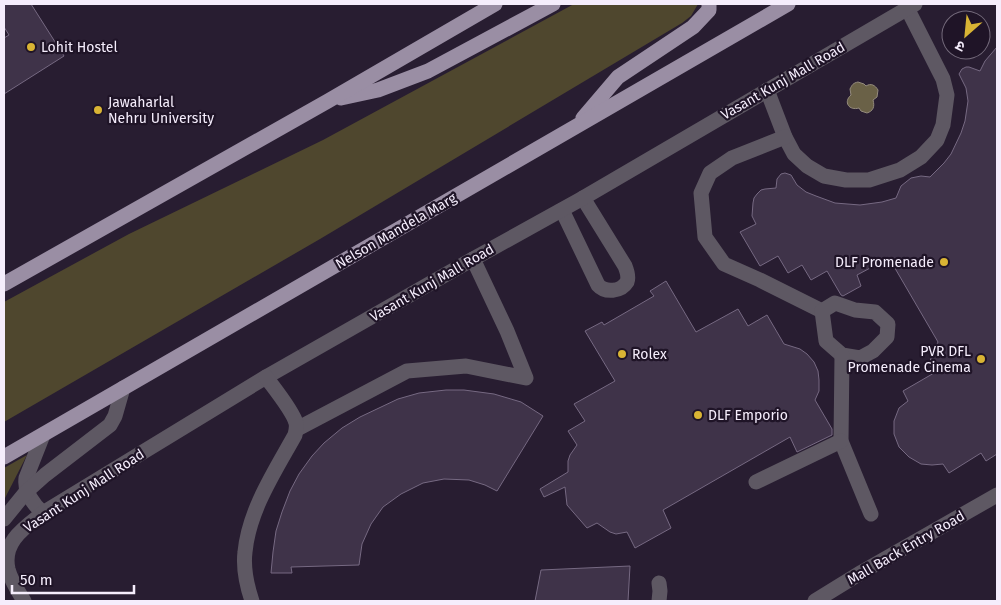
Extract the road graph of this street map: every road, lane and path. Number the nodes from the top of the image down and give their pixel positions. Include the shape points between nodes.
1 (495, 4) edge
2 (553, 4) edge
3 (709, 4) edge
4 (788, 4) edge
5 (911, 6) edge
6 (767, 90) junction
7 (328, 101) junction
8 (575, 127) junction
9 (784, 137) junction
10 (583, 198) junction
11 (562, 210) junction
12 (473, 259) junction
13 (4, 284) edge
14 (822, 311) junction
15 (842, 355) junction
16 (266, 378) junction
17 (123, 388) junction
18 (297, 429) junction
19 (42, 435) junction
20 (841, 440) junction
21 (4, 457) edge
22 (756, 482) dead end
23 (26, 492) junction
24 (997, 496) edge
25 (43, 513) junction
26 (871, 514) dead end
27 (4, 519) edge
28 (658, 583) dead end
29 (24, 601) edge
30 (252, 601) edge
31 (659, 601) edge
32 (815, 601) edge

1 - 7 main road
2 - 7 main road via 428,70 378,90
3 - 8 main road via 708,10 693,27 618,77
4 - 8 main road, Nelson Mandela Marg
5 - 6 lane, Vasant Kunj Mall Road
5 - 9 lane via 947,95 943,125 936,140 921,157 900,170 870,180 846,180 824,176 807,166 794,154
6 - 9 lane
6 - 10 lane, Vasant Kunj Mall Road
7 - 13 main road
8 - 17 main road, Nelson Mandela Marg
9 - 14 lane via 732,158 710,173 701,192 705,237 724,264
10 - 11 lane, Vasant Kunj Mall Road
10 - 11 lane via 628,274 623,286 609,291 598,285
11 - 12 lane, Vasant Kunj Mall Road
12 - 16 lane, Vasant Kunj Mall Road
12 - 18 lane via 526,378 466,366 407,371
14 - 15 lane via 826,341
14 - 15 lane via 836,303 855,310 875,312 888,324 887,337 873,351 860,358
15 - 20 lane
16 - 18 lane via 293,416
16 - 25 lane, Vasant Kunj Mall Road
17 - 19 main road, Nelson Mandela Marg
17 - 23 lane, Vasant Kunj Mall Road via 110,425
18 - 30 lane via 264,492 248,532 245,570
19 - 21 main road, Nelson Mandela Marg
19 - 23 lane via 26,478
20 - 22 lane
20 - 26 lane
23 - 25 lane
23 - 27 lane, Vasant Kunj Mall Road
24 - 32 lane, Mall Back Entry Road
25 - 29 lane, Vasant Kunj Mall Road via 16,536 8,555 8,568
28 - 31 lane

